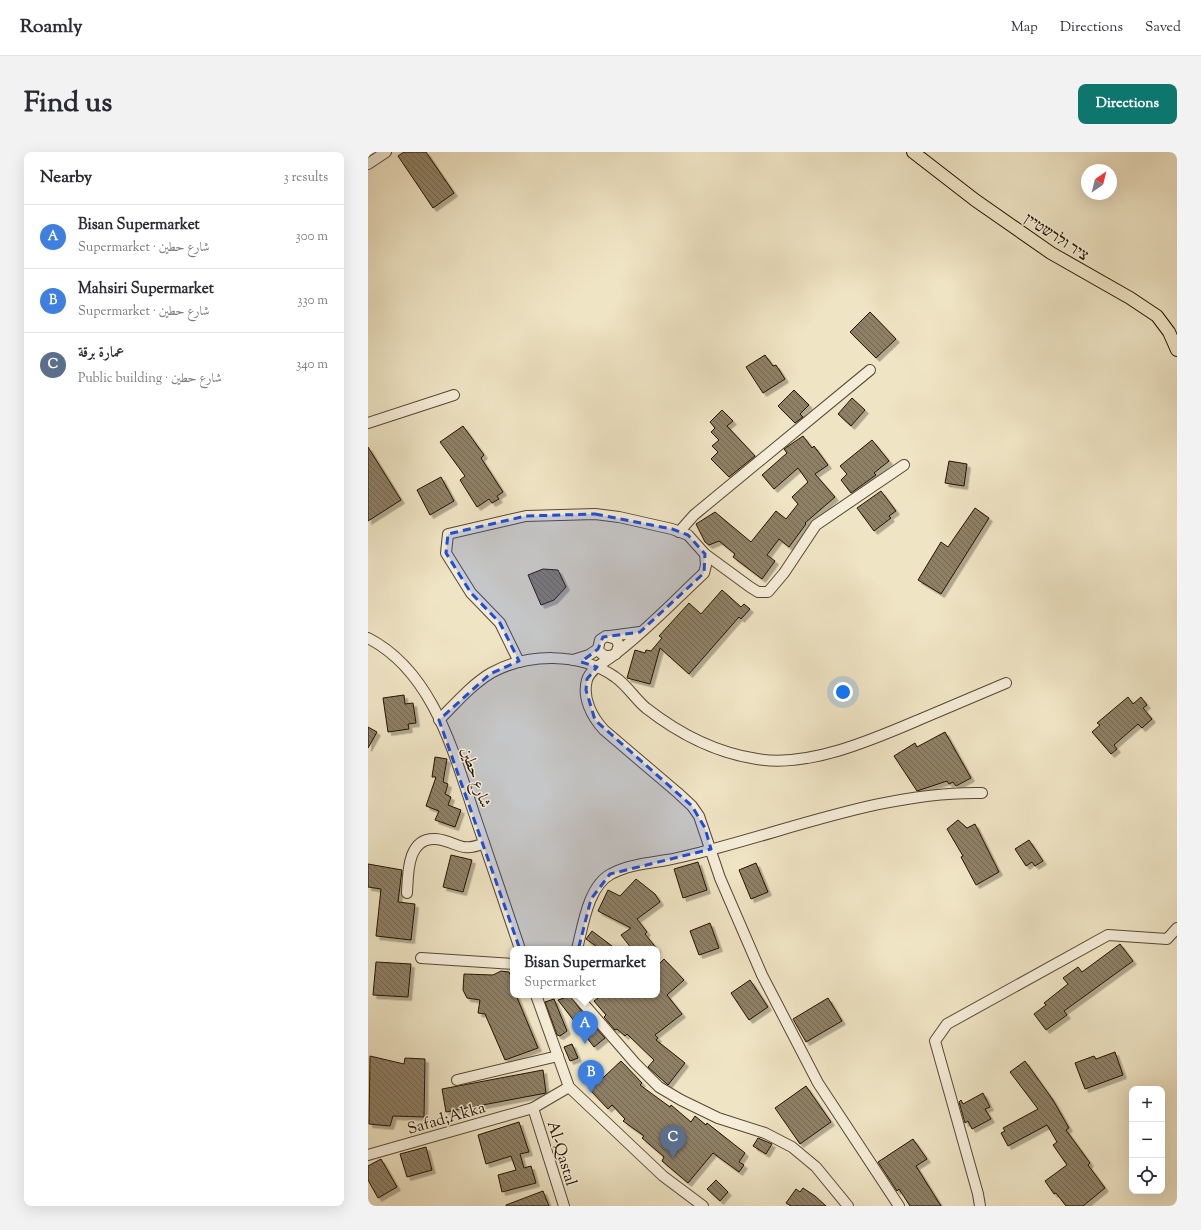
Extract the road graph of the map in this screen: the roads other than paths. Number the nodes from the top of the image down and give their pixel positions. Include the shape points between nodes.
1 (386, 152) edge
2 (913, 152) edge
3 (368, 164) edge
4 (1177, 350) edge
5 (870, 370) dead end
6 (454, 395) dead end
7 (368, 423) edge
8 (904, 465) dead end
9 (679, 532) junction
10 (705, 554) junction
11 (730, 572) junction
12 (704, 573) junction
13 (640, 632) junction
14 (610, 636) junction
15 (368, 638) edge
16 (598, 649) junction
17 (615, 654) junction
18 (572, 660) junction
19 (519, 662) junction
20 (597, 667) junction
21 (615, 677) junction
22 (1006, 683) dead end
23 (439, 720) junction
24 (982, 793) dead end
25 (484, 843) junction
26 (710, 849) junction
27 (407, 893) dead end
28 (1177, 928) edge
29 (519, 946) edge
30 (578, 946) edge
31 (421, 958) dead end
32 (510, 964) edge
33 (537, 998) edge
34 (579, 998) edge
35 (558, 1056) junction
36 (457, 1080) dead end
37 (569, 1087) junction
38 (533, 1108) junction
39 (368, 1155) edge
40 (564, 1206) edge
41 (703, 1206) edge
42 (848, 1206) edge
43 (899, 1206) edge
44 (980, 1206) edge

1 - 3 street
2 - 4 main road, ציר ולרשטיין via 975,200 1051,253 1157,316 1169,332
5 - 9 street via 694,515
6 - 7 street
8 - 11 street via 816,525 768,592 758,592
9 - 10 street via 688,535
9 - 19 street via 619,517 595,514 526,516 448,534 446,553 471,593 500,623
10 - 11 street
10 - 12 street
11 - 12 street via 712,568
12 - 13 street
13 - 14 street
13 - 17 street
14 - 16 street via 600,640
14 - 17 street via 618,642
15 - 23 street, شارع حطين via 387,650 410,673 429,698
16 - 17 street via 605,656
16 - 18 street via 589,655
16 - 20 street via 595,658
17 - 20 street
17 - 21 street via 611,669
18 - 19 street via 554,658
18 - 20 street
19 - 23 street via 490,674
20 - 21 street
20 - 26 street via 587,679 586,690 588,706 595,720 627,752 692,806 705,828
21 - 22 street via 645,708 700,742 758,760 783,761 806,758 866,742
23 - 25 street, شارع حطين
24 - 26 street via 954,792 893,800
25 - 27 street via 472,848 435,839 422,843 414,851 408,864
25 - 29 street, شارع حطين
26 - 30 street via 610,874 591,899
26 - 43 street via 762,975 818,1083
28 - 44 street via 1167,939 1108,935 947,1024 935,1041
31 - 32 street
33 - 35 street
34 - 42 street via 635,1064 659,1087 718,1118 765,1133 792,1147 816,1167
35 - 36 street
35 - 37 street
37 - 38 street, Safad;Akka
37 - 41 street via 663,1176
38 - 39 street, Safad;Akka
38 - 40 street, Al-Qastal

